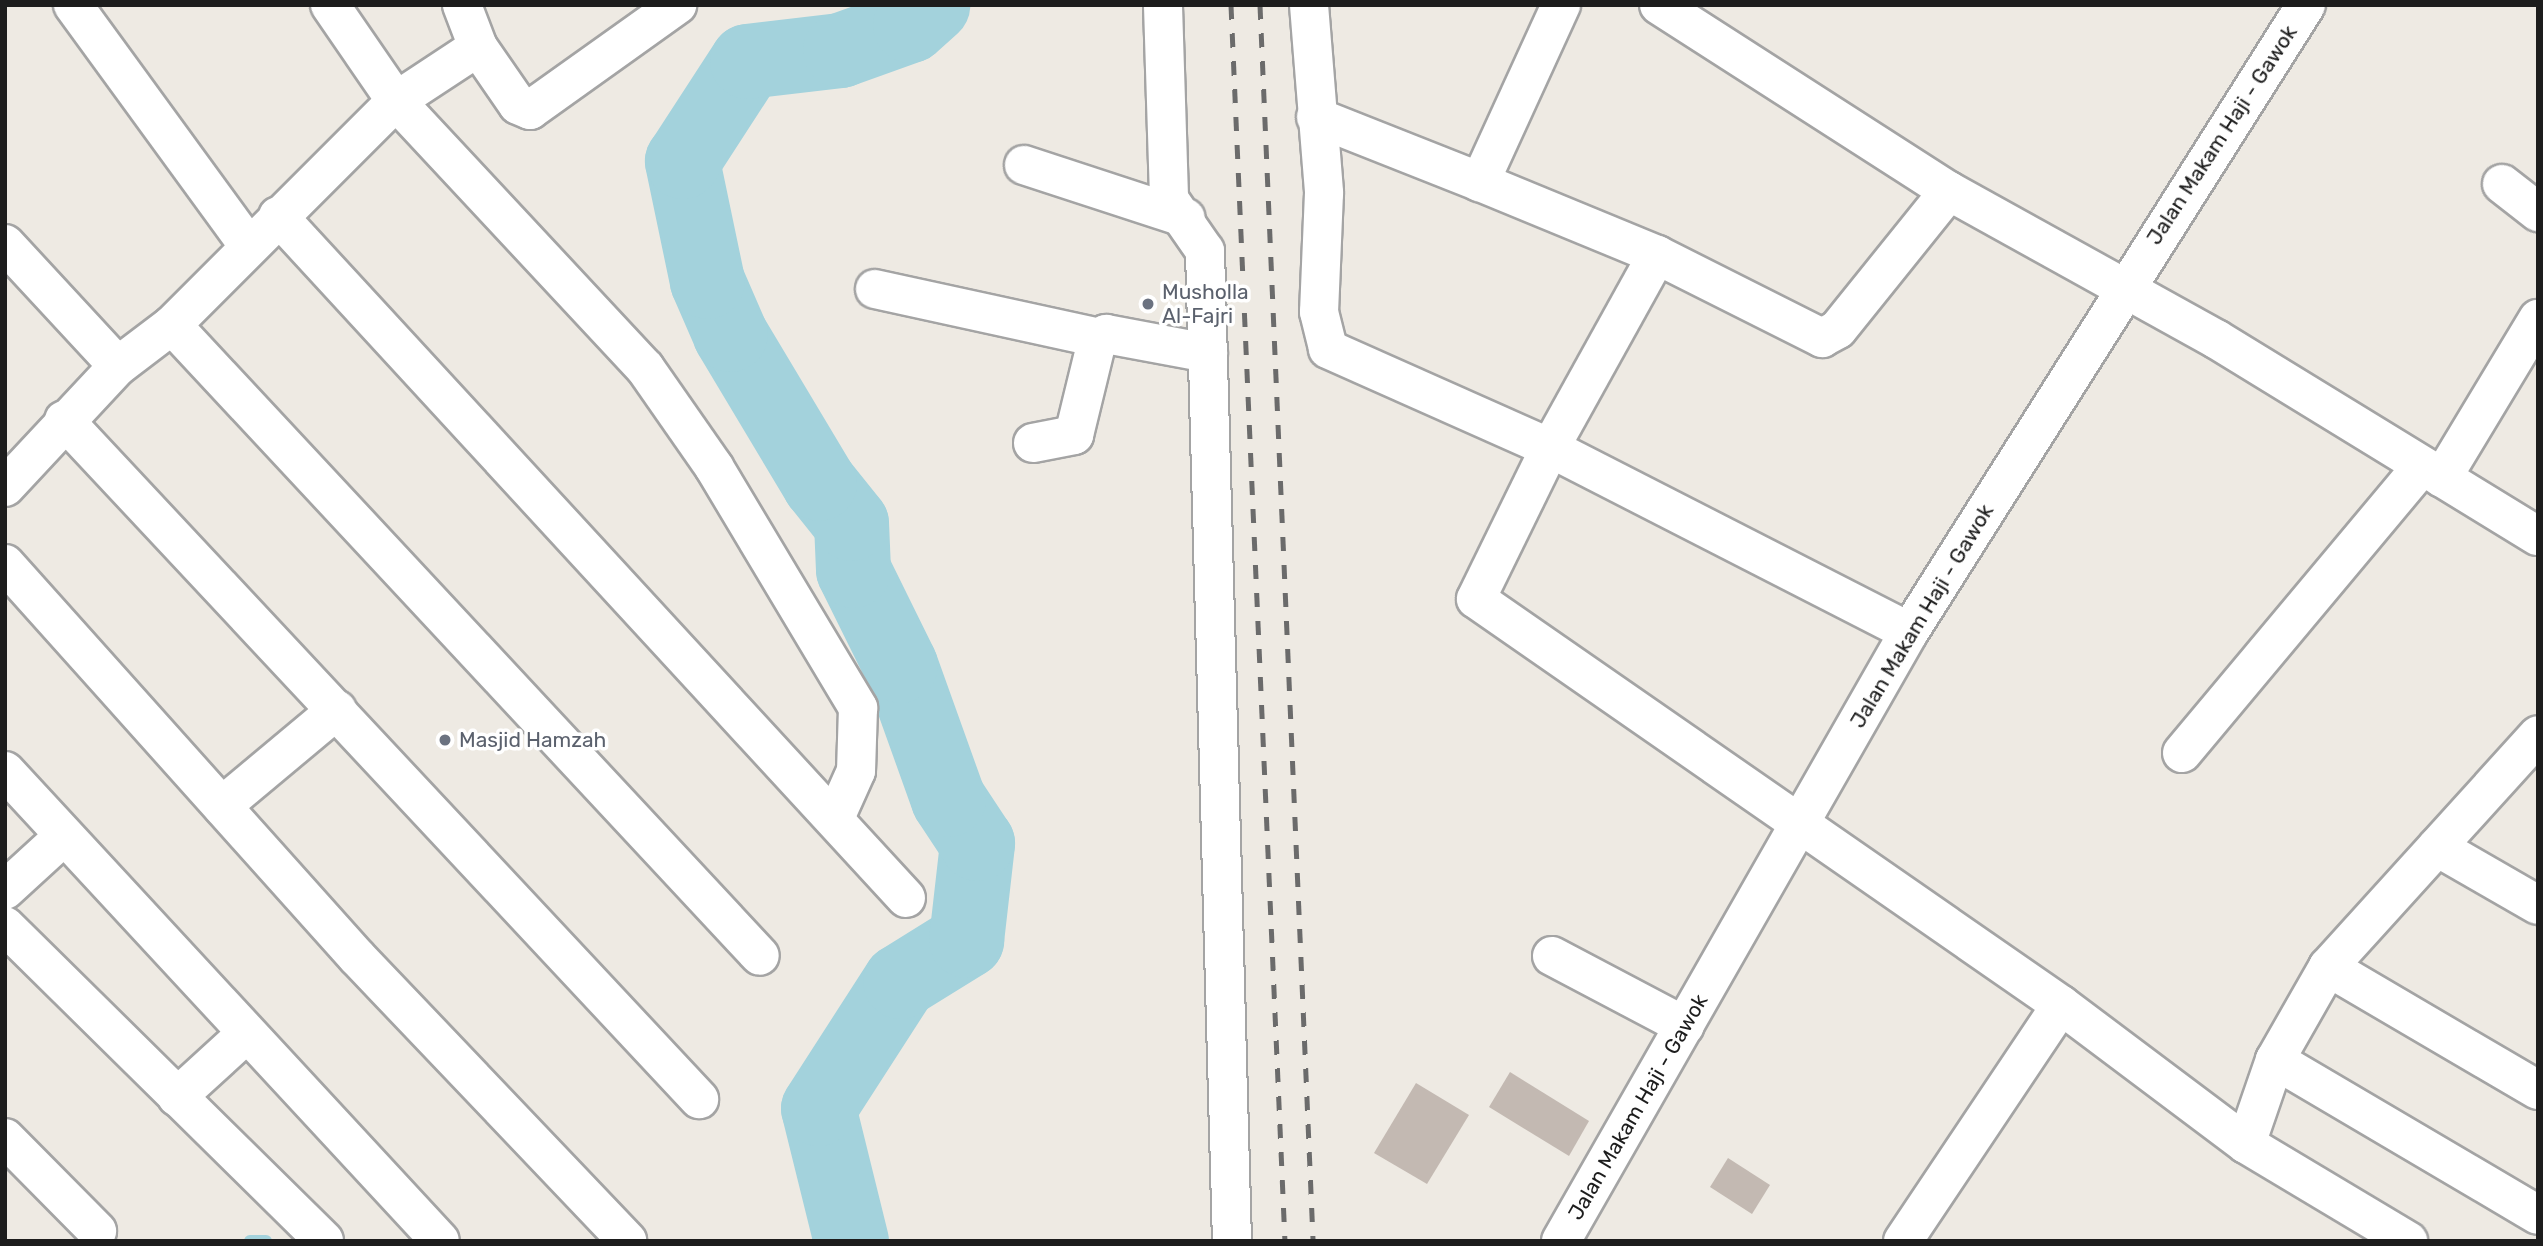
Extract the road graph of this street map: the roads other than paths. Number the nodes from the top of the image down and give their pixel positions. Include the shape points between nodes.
1 (72, 5) edge
2 (330, 5) edge
3 (462, 5) edge
4 (677, 5) edge
5 (1309, 5) edge
6 (1561, 5) edge
7 (1659, 5) edge
8 (2306, 5) edge
9 (1163, 6) edge
10 (478, 47) junction
11 (396, 101) junction
12 (1316, 117) junction
13 (1024, 165) dead end
14 (1479, 182) junction
15 (2502, 184) dead end
16 (1949, 191) junction
17 (2538, 212) edge
18 (278, 216) junction
19 (1186, 218) junction
20 (5, 244) edge
21 (248, 245) junction
22 (1657, 255) junction
23 (2124, 285) junction
24 (875, 289) dead end
25 (2538, 319) edge
26 (172, 325) junction
27 (1099, 338) junction
28 (1208, 353) junction
29 (118, 366) junction
30 (64, 420) junction
31 (1032, 443) dead end
32 (1550, 447) junction
33 (2432, 472) junction
34 (5, 487) edge
35 (2538, 536) edge
36 (5, 564) edge
37 (1909, 632) junction
38 (337, 710) junction
39 (2538, 735) edge
40 (2182, 753) dead end
41 (5, 771) edge
42 (222, 806) junction
43 (835, 818) junction
44 (1801, 823) junction
45 (64, 836) junction
46 (2437, 847) junction
47 (5, 890) edge
48 (906, 898) dead end
49 (2538, 905) edge
50 (5, 926) edge
51 (760, 956) dead end
52 (1552, 956) dead end
53 (2328, 967) junction
54 (2062, 1005) junction
55 (1685, 1026) junction
56 (246, 1034) junction
57 (2275, 1060) junction
58 (2538, 1090) edge
59 (177, 1097) junction
60 (699, 1099) dead end
61 (5, 1138) edge
62 (2246, 1144) junction
63 (2538, 1215) edge
64 (97, 1231) dead end
65 (2386, 1235) edge
66 (324, 1241) edge
67 (440, 1241) edge
68 (627, 1241) edge
69 (1233, 1241) edge
70 (1561, 1241) edge
71 (1903, 1241) edge

1 - 21 street
2 - 11 street
3 - 10 street
4 - 10 street via 530,110 518,105
5 - 12 street
6 - 14 street
7 - 16 street
8 - 23 street, Jalan Makam Haji - Gawok
9 - 19 street via 1169,200
10 - 11 street
11 - 18 street
11 - 43 street via 645,368 714,467 858,708 856,771
12 - 14 street
12 - 32 street via 1324,193 1319,312 1328,349
13 - 19 street
14 - 22 street
15 - 17 street
16 - 22 street via 1838,329 1822,338
16 - 23 street
18 - 21 street
18 - 43 street
19 - 28 street via 1205,251
20 - 29 street
21 - 26 street
22 - 32 street
23 - 33 street
23 - 37 street, Jalan Makam Haji - Gawok
24 - 27 street
25 - 33 street
26 - 29 street
26 - 51 street
27 - 28 street via 1106,334
27 - 31 street via 1074,435
28 - 69 street
29 - 30 street
30 - 34 street
30 - 38 street
32 - 37 street
32 - 44 street via 1476,599
33 - 35 street
33 - 40 street
36 - 42 street
37 - 44 street, Jalan Makam Haji - Gawok
38 - 42 street
38 - 60 street
39 - 46 street
41 - 45 street
42 - 68 street
43 - 48 street
44 - 54 street
44 - 55 street, Jalan Makam Haji - Gawok
45 - 47 street
45 - 56 street
46 - 49 street
46 - 53 street
50 - 59 street
52 - 55 street
53 - 57 street
53 - 58 street
54 - 62 street
54 - 71 street
55 - 70 street, Jalan Makam Haji - Gawok
56 - 59 street
56 - 67 street
57 - 62 street
57 - 63 street
59 - 66 street
61 - 64 street
62 - 65 street

